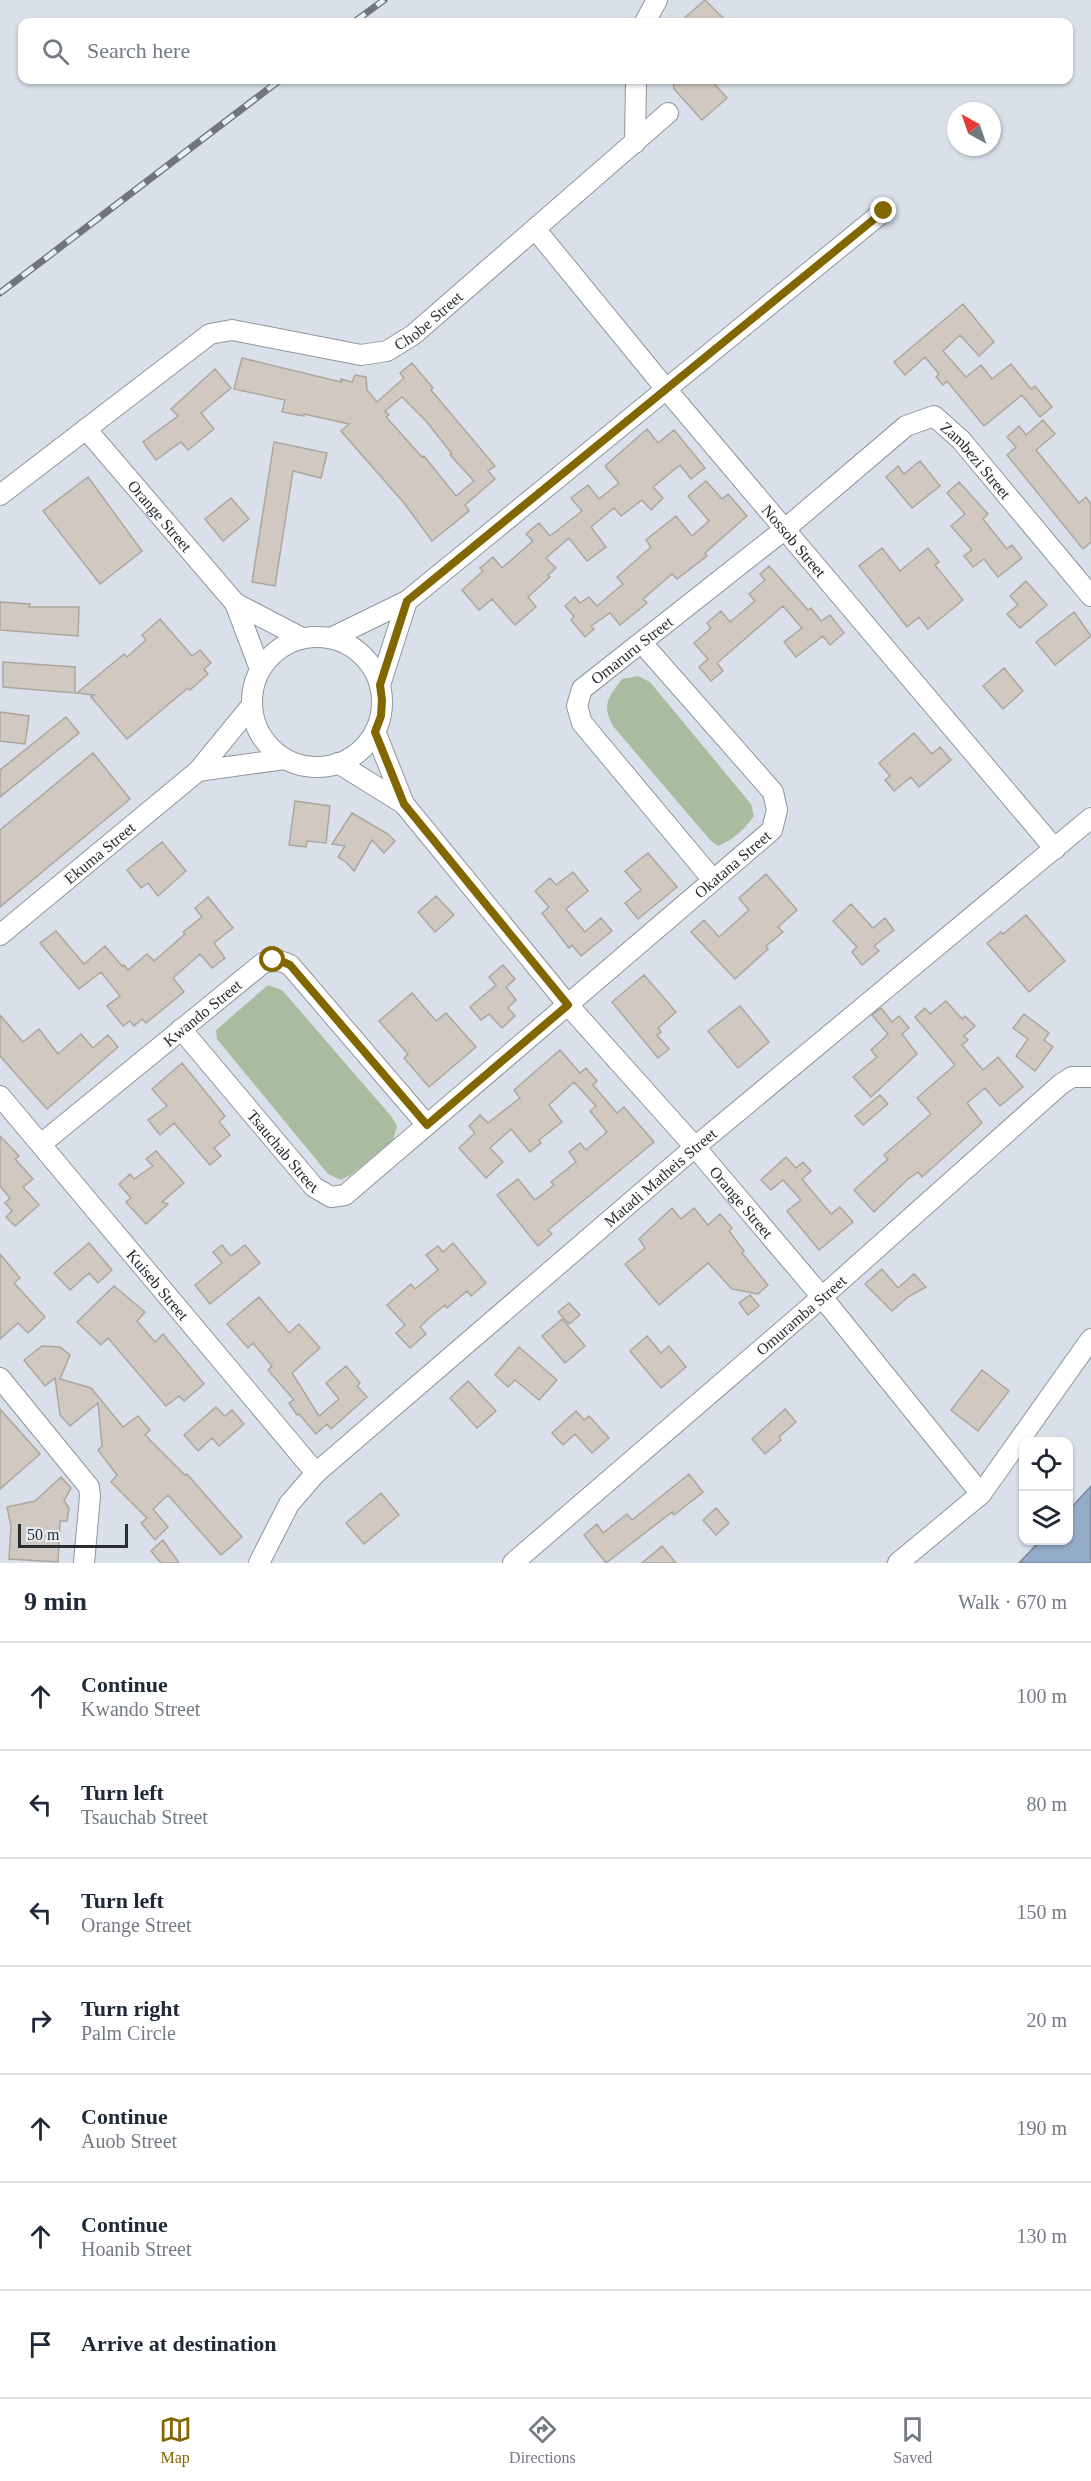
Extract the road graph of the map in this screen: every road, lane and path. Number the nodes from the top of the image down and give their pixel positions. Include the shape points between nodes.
1 (657, 0) edge
2 (647, 18) edge
3 (636, 84) edge
4 (668, 113) dead end
5 (635, 143) junction
6 (884, 211) dead end
7 (536, 230) junction
8 (666, 389) junction
9 (86, 429) junction
10 (0, 495) edge
11 (785, 530) junction
12 (1091, 596) edge
13 (407, 601) junction
14 (235, 603) junction
15 (302, 638) junction
16 (331, 638) junction
17 (642, 643) junction
18 (261, 669) junction
19 (380, 685) junction
20 (252, 705) junction
21 (375, 732) junction
22 (285, 759) junction
23 (338, 763) junction
24 (198, 771) junction
25 (404, 804) junction
26 (1091, 818) edge
27 (1055, 849) junction
28 (713, 880) junction
29 (0, 935) edge
30 (568, 1005) junction
31 (181, 1029) junction
32 (1091, 1077) edge
33 (0, 1096) edge
34 (427, 1125) junction
35 (41, 1144) junction
36 (695, 1147) junction
37 (822, 1297) junction
38 (1091, 1339) edge
39 (0, 1378) edge
40 (316, 1473) junction
41 (981, 1494) junction
42 (262, 1562) edge
43 (84, 1563) edge
44 (513, 1563) edge
45 (898, 1563) edge

1 - 2 street
3 - 5 street
4 - 5 street, Chobe Street
5 - 7 street, Chobe Street
6 - 8 street
7 - 8 street, Nossob Street
7 - 9 street, Chobe Street via 413,335 387,351 361,355 232,330 219,331
8 - 11 street, Nossob Street
8 - 13 street
9 - 10 street, Chobe Street
9 - 14 street, Orange Street
11 - 12 street, Zambezi Street via 906,426 934,416 961,440
11 - 17 street, Omaruru Street
11 - 27 street, Nossob Street
13 - 16 street
13 - 19 street
14 - 15 street, Orange Street
14 - 18 street, Orange Street
15 - 16 street
15 - 18 street via 286,644
16 - 19 street via 362,654
17 - 28 street, Okatana Street via 772,792 777,810 772,830
17 - 28 street, Omaruru Street via 582,689 577,706 582,723
18 - 20 street
19 - 21 street via 381,716
20 - 22 street via 256,726 268,745
20 - 24 street, Ekuma Street
21 - 23 street via 359,751
21 - 25 street, Orange Street
22 - 23 street via 320,767
22 - 24 street
23 - 25 street, Orange Street
24 - 29 street, Ekuma Street
25 - 30 street, Orange Street
26 - 27 street, Matadi Matheis Street
27 - 36 street, Matadi Matheis Street
28 - 30 street, Okatana Street
30 - 34 street, Tsauchab Street
30 - 36 street, Orange Street
31 - 34 street, Kwando Street via 263,963 281,961 290,965
31 - 34 street, Tsauchab Street via 325,1195 345,1195
31 - 35 street, Kwando Street
32 - 37 street, Omuramba Street via 1072,1077 1061,1084
33 - 35 street, Kuiseb Street
35 - 40 street, Kuiseb Street
36 - 37 street, Orange Street
36 - 40 street, Matadi Matheis Street
37 - 41 street, Orange Street
37 - 44 street, Omuramba Street
38 - 41 street
39 - 43 street via 89,1487
40 - 42 street, Matadi Matheis Street via 289,1504
41 - 45 street

